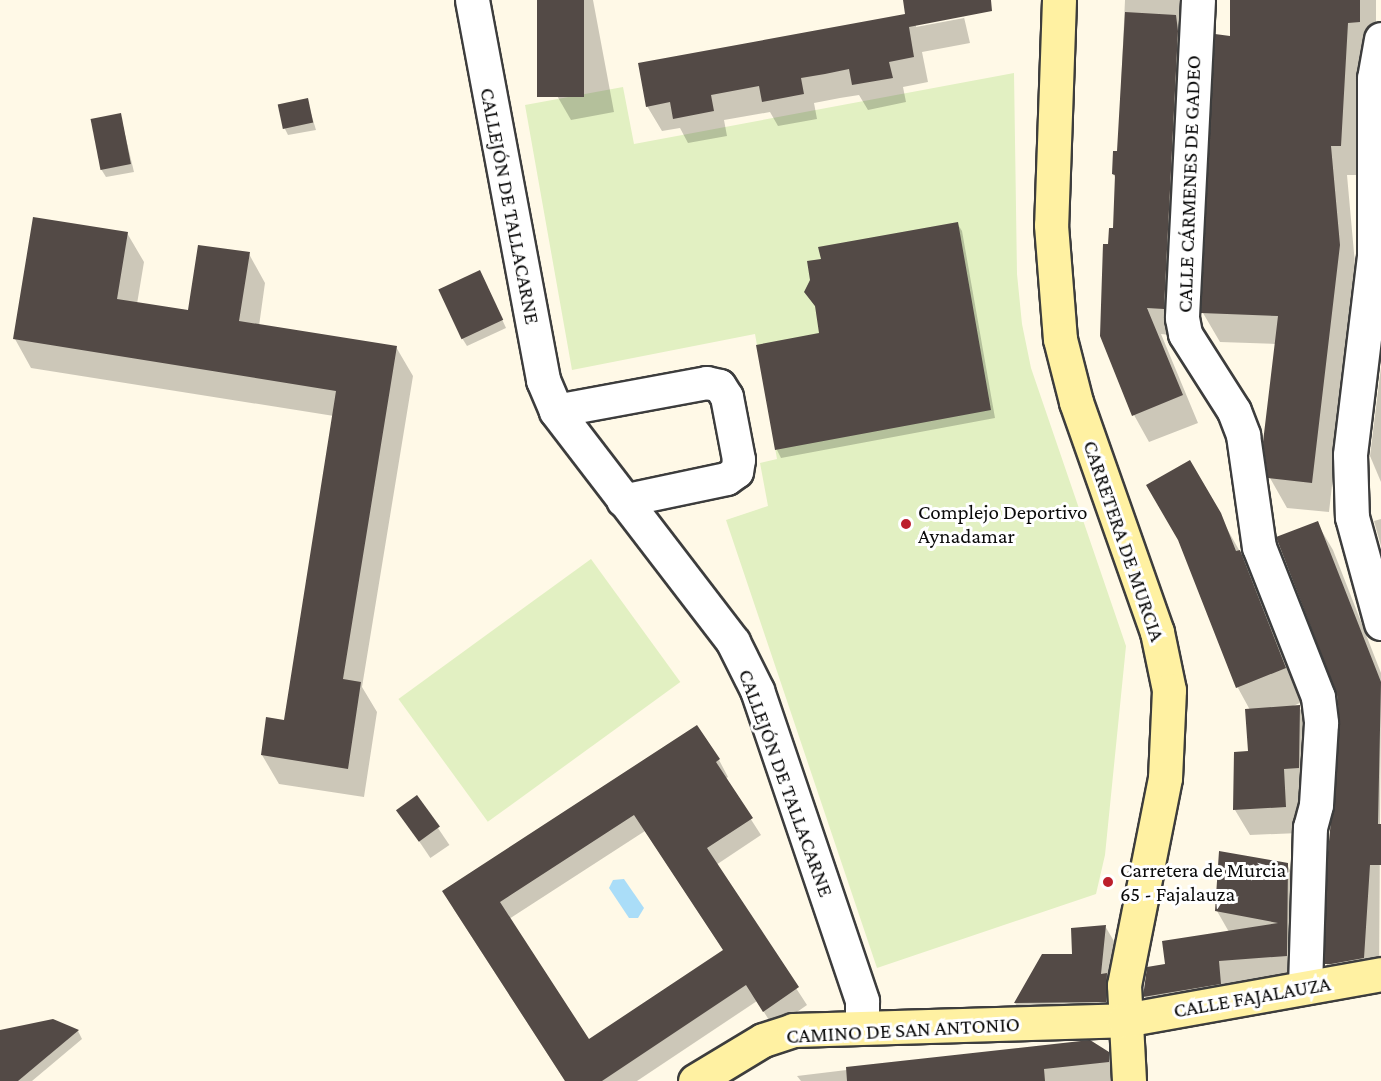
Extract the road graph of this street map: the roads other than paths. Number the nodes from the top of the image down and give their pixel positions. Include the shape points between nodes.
1 (472, 0) edge
2 (1059, 0) edge
3 (1198, 0) edge
4 (1381, 39) edge
5 (556, 411) junction
6 (623, 501) junction
7 (1381, 623) edge
8 (1381, 974) edge
9 (1305, 987) junction
10 (1124, 1020) junction
11 (862, 1027) junction
12 (695, 1081) edge
13 (1129, 1081) edge

1 - 5 street, CALLEJÓN DE TALLACARNE via 543,380
2 - 10 main road, CARRETERA DE MURCIA via 1051,225 1057,317 1076,402 1157,632 1169,690 1165,778 1128,953
3 - 9 street, CALLE CÁRMENES DE GADEO via 1182,318 1185,334 1234,411 1243,435 1259,547 1318,697 1321,723 1316,805 1310,827
4 - 7 street via 1374,78 1374,256 1350,455 1352,517
5 - 6 street, CALLEJÓN DE TALLACARNE
5 - 6 street via 707,383 720,386 729,408 739,460 737,472 727,479
6 - 11 street, CALLEJÓN DE TALLACARNE via 733,642 757,690 862,1001
8 - 9 main road, CALLE FAJALAUZA
9 - 10 main road, CALLE FAJALAUZA
10 - 11 main road, CAMINO DE SAN ANTONIO
10 - 13 main road, CARRETERA DE MURCIA
11 - 12 main road, CAMINO DE SAN ANTONIO via 783,1033 763,1040

